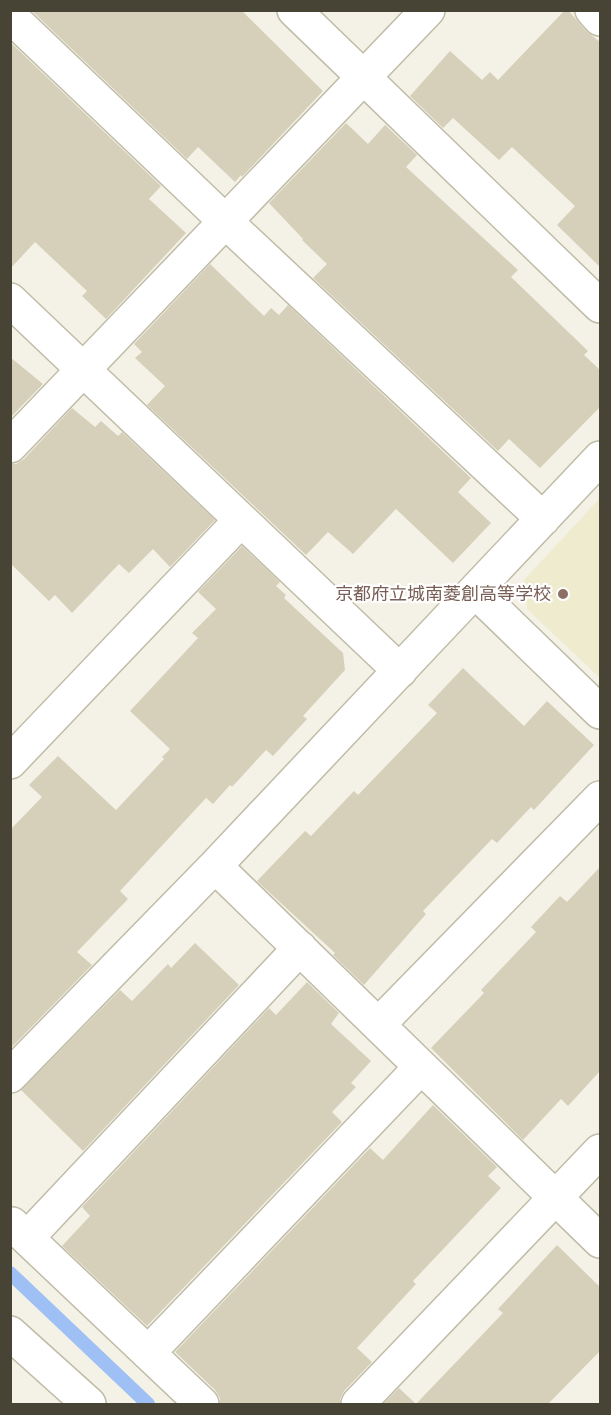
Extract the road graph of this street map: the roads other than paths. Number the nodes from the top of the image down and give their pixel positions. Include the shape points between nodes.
1 (294, 10) edge
2 (428, 10) edge
3 (592, 10) edge
4 (10, 16) edge
5 (600, 19) edge
6 (363, 78) junction
7 (225, 221) junction
8 (10, 300) edge
9 (600, 306) edge
10 (83, 369) junction
11 (10, 446) edge
12 (600, 458) edge
13 (543, 519) junction
14 (241, 520) junction
15 (475, 591) junction
16 (400, 671) junction
17 (600, 712) edge
18 (10, 762) edge
19 (600, 798) edge
20 (215, 866) junction
21 (300, 948) junction
22 (378, 1025) junction
23 (421, 1067) junction
24 (10, 1076) edge
25 (600, 1151) edge
26 (556, 1198) junction
27 (19, 1230) edge
28 (600, 1241) edge
29 (10, 1333) edge
30 (148, 1353) junction
31 (89, 1404) edge
32 (202, 1404) edge
33 (358, 1404) edge

1 - 6 street
2 - 6 street
3 - 5 street
4 - 7 street
6 - 7 street
6 - 9 street
7 - 10 street
7 - 13 street
8 - 10 street
10 - 11 street
10 - 14 street
12 - 13 street
13 - 15 street
14 - 16 street
14 - 18 street
15 - 16 street
15 - 17 street
16 - 20 street
19 - 22 street
20 - 21 street
20 - 24 street
21 - 22 street
21 - 27 street
22 - 23 street
23 - 26 street
23 - 30 street
25 - 26 street
26 - 28 street
26 - 33 street
27 - 30 street
29 - 31 street
30 - 32 street

